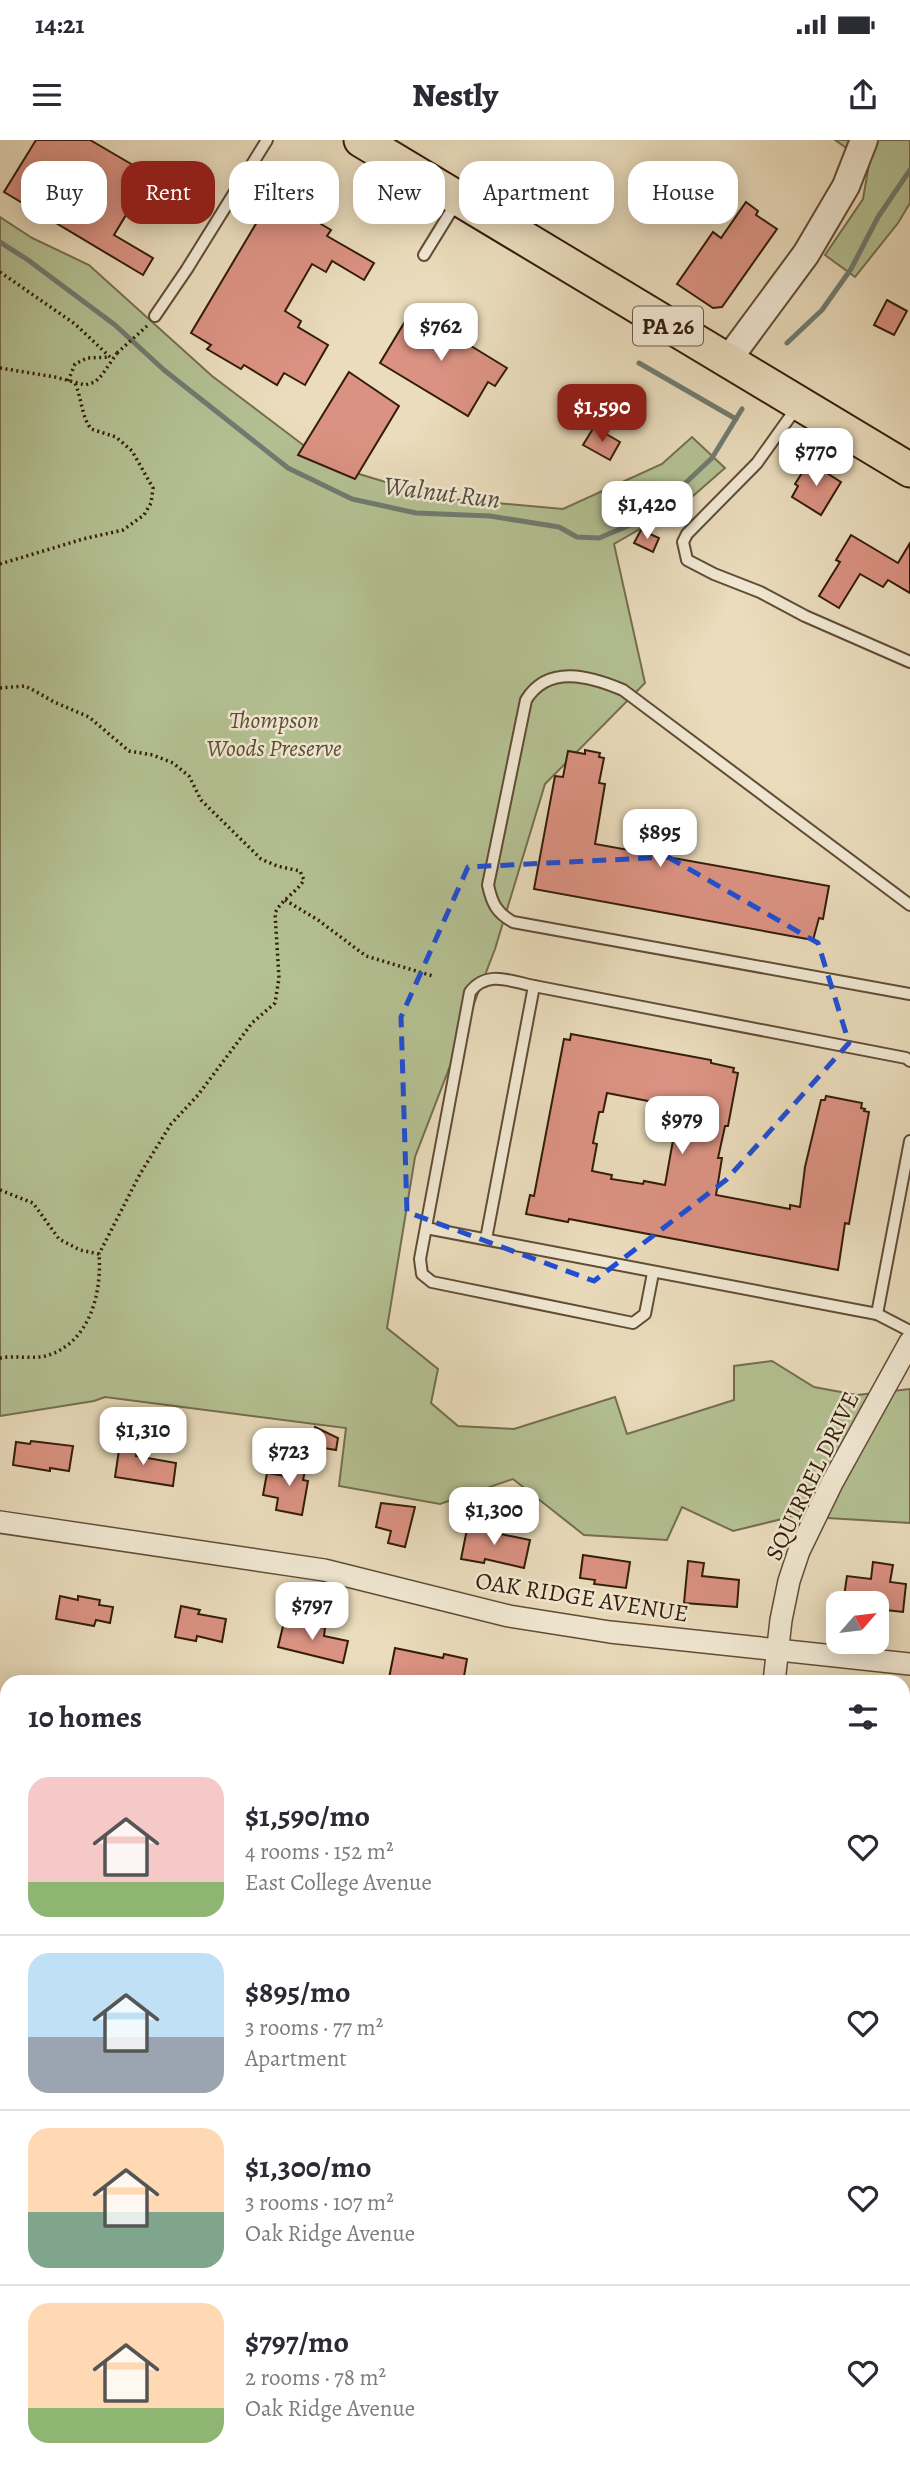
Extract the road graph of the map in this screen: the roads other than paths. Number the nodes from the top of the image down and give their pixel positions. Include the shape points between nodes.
1 (267, 140) edge
2 (361, 140) edge
3 (864, 140) edge
4 (458, 200) junction
5 (424, 254) dead end
6 (151, 320) road end
7 (727, 361) junction
8 (798, 405) junction
9 (904, 462) edge
10 (910, 662) edge
11 (910, 905) edge
12 (534, 986) junction
13 (910, 995) edge
14 (910, 1061) edge
15 (910, 1141) edge
16 (426, 1228) junction
17 (486, 1240) junction
18 (653, 1273) junction
19 (877, 1314) junction
20 (910, 1331) edge
21 (910, 1342) edge
22 (0, 1522) edge
23 (777, 1650) junction
24 (910, 1664) edge
25 (775, 1675) edge

1 - 6 lane
2 - 4 main road, PA 26
3 - 7 street via 846,186 806,254
4 - 5 lane
4 - 7 main road, PA 26
7 - 8 main road, PA 26
8 - 9 main road, PA 26
8 - 10 lane via 757,463 687,534 683,542 687,560
11 - 13 lane via 623,690 561,674 533,688 526,700 488,886 499,914 513,922
12 - 14 lane
12 - 16 lane via 491,978 478,982 470,992
12 - 17 lane
15 - 19 lane
16 - 17 lane
16 - 18 lane via 420,1259 422,1274 432,1282 633,1323 645,1314
17 - 18 lane
18 - 19 lane
19 - 20 lane
21 - 23 street, SQUIRREL DRIVE via 799,1551
22 - 23 street, OAK RIDGE AVENUE via 324,1570 509,1616
23 - 24 street, OAK RIDGE AVENUE
23 - 25 street, SQUIRREL DRIVE

